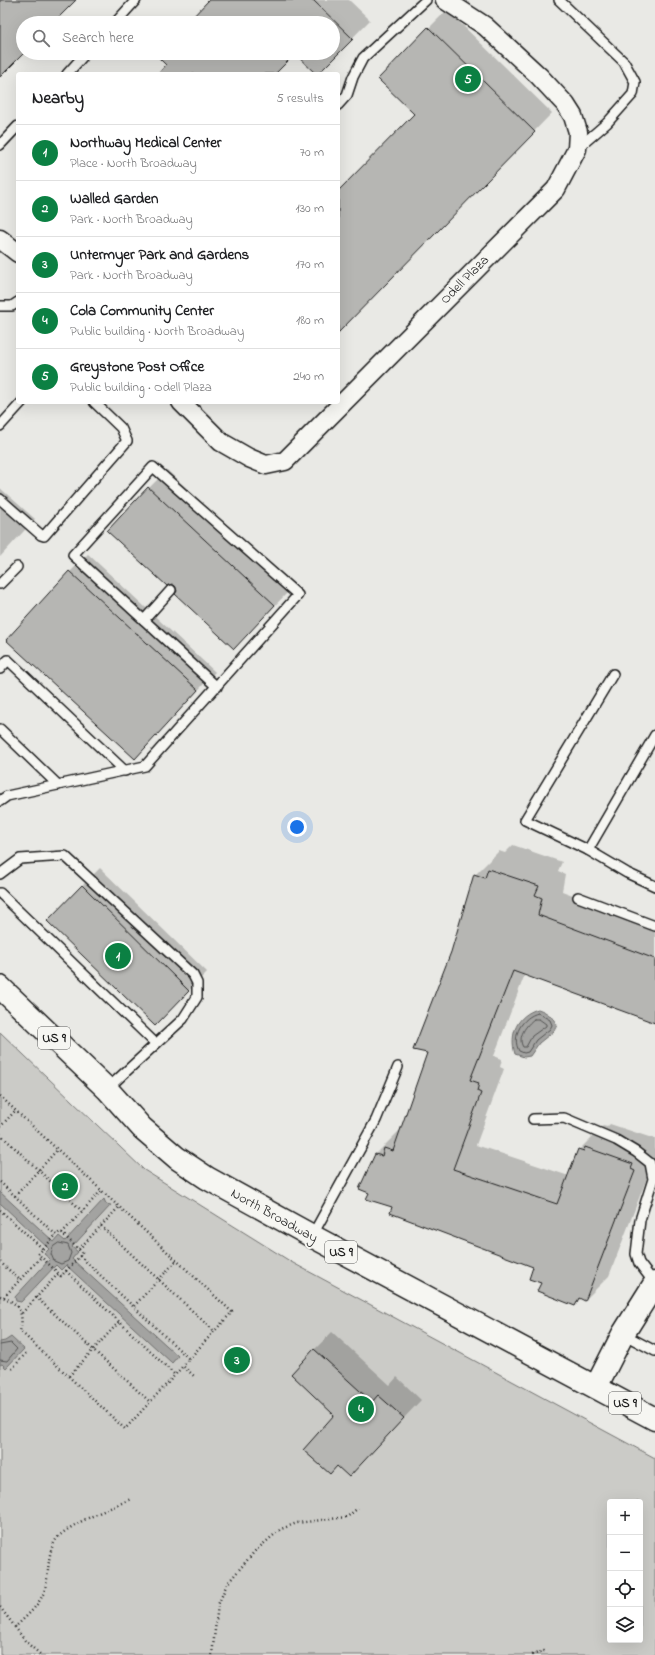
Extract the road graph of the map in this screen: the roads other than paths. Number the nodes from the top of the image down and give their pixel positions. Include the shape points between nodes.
1 (136, 0) edge
2 (426, 0) edge
3 (445, 0) edge
4 (559, 0) edge
5 (121, 16) edge
6 (80, 60) edge
7 (69, 72) edge
8 (340, 103) edge
9 (16, 128) edge
10 (0, 145) edge
11 (577, 149) junction
12 (0, 239) edge
13 (16, 251) edge
14 (16, 303) edge
15 (0, 306) edge
16 (20, 404) edge
17 (96, 404) edge
18 (183, 404) edge
19 (0, 426) edge
20 (0, 499) edge
21 (17, 567) dead end
22 (0, 584) edge
23 (171, 590) dead end
24 (144, 620) junction
25 (0, 669) edge
26 (613, 674) dead end
27 (217, 687) junction
28 (0, 729) edge
29 (655, 735) edge
30 (125, 771) junction
31 (58, 785) junction
32 (0, 801) edge
33 (588, 850) junction
34 (0, 874) edge
35 (654, 883) edge
36 (0, 894) edge
37 (578, 897) dead end
38 (655, 926) edge
39 (0, 987) edge
40 (155, 1043) junction
41 (398, 1067) dead end
42 (107, 1089) junction
43 (533, 1119) dead end
44 (312, 1236) junction
45 (655, 1284) edge
46 (623, 1334) junction
47 (655, 1351) edge
48 (596, 1387) junction
49 (655, 1419) edge

1 - 5 lane
2 - 8 lane via 364,58 353,77 347,95
3 - 11 street, Odell Plaza via 485,26 566,105 578,132
4 - 11 lane via 624,62 635,82 633,94 607,123
6 - 7 lane
9 - 10 lane
11 - 18 street, Odell Plaza via 556,189 284,461 266,465 249,458 221,442
12 - 13 street
14 - 15 lane
16 - 19 lane
17 - 20 lane via 121,428 127,441 44,536
21 - 22 lane
23 - 24 lane
24 - 27 lane
24 - 27 lane via 73,556 153,467 298,595
25 - 30 lane via 8,660
26 - 33 lane via 525,820
27 - 30 lane via 145,766
28 - 31 lane
29 - 33 lane
30 - 31 lane
31 - 32 lane via 7,796
33 - 35 lane via 627,874
34 - 40 lane via 20,859 64,856 193,975 197,983 197,997 183,1019
36 - 40 lane
37 - 38 lane
39 - 42 main road, North Broadway / US 9
40 - 42 lane
41 - 44 lane via 376,1120
42 - 44 main road, North Broadway / US 9 via 142,1128 177,1158 207,1178
43 - 45 lane via 564,1118 616,1140 650,1163 653,1179 640,1220 636,1254 639,1264
44 - 48 main road, North Broadway / US 9
45 - 46 main road
46 - 47 lane
46 - 48 main road
48 - 49 main road, North Broadway / US 9

